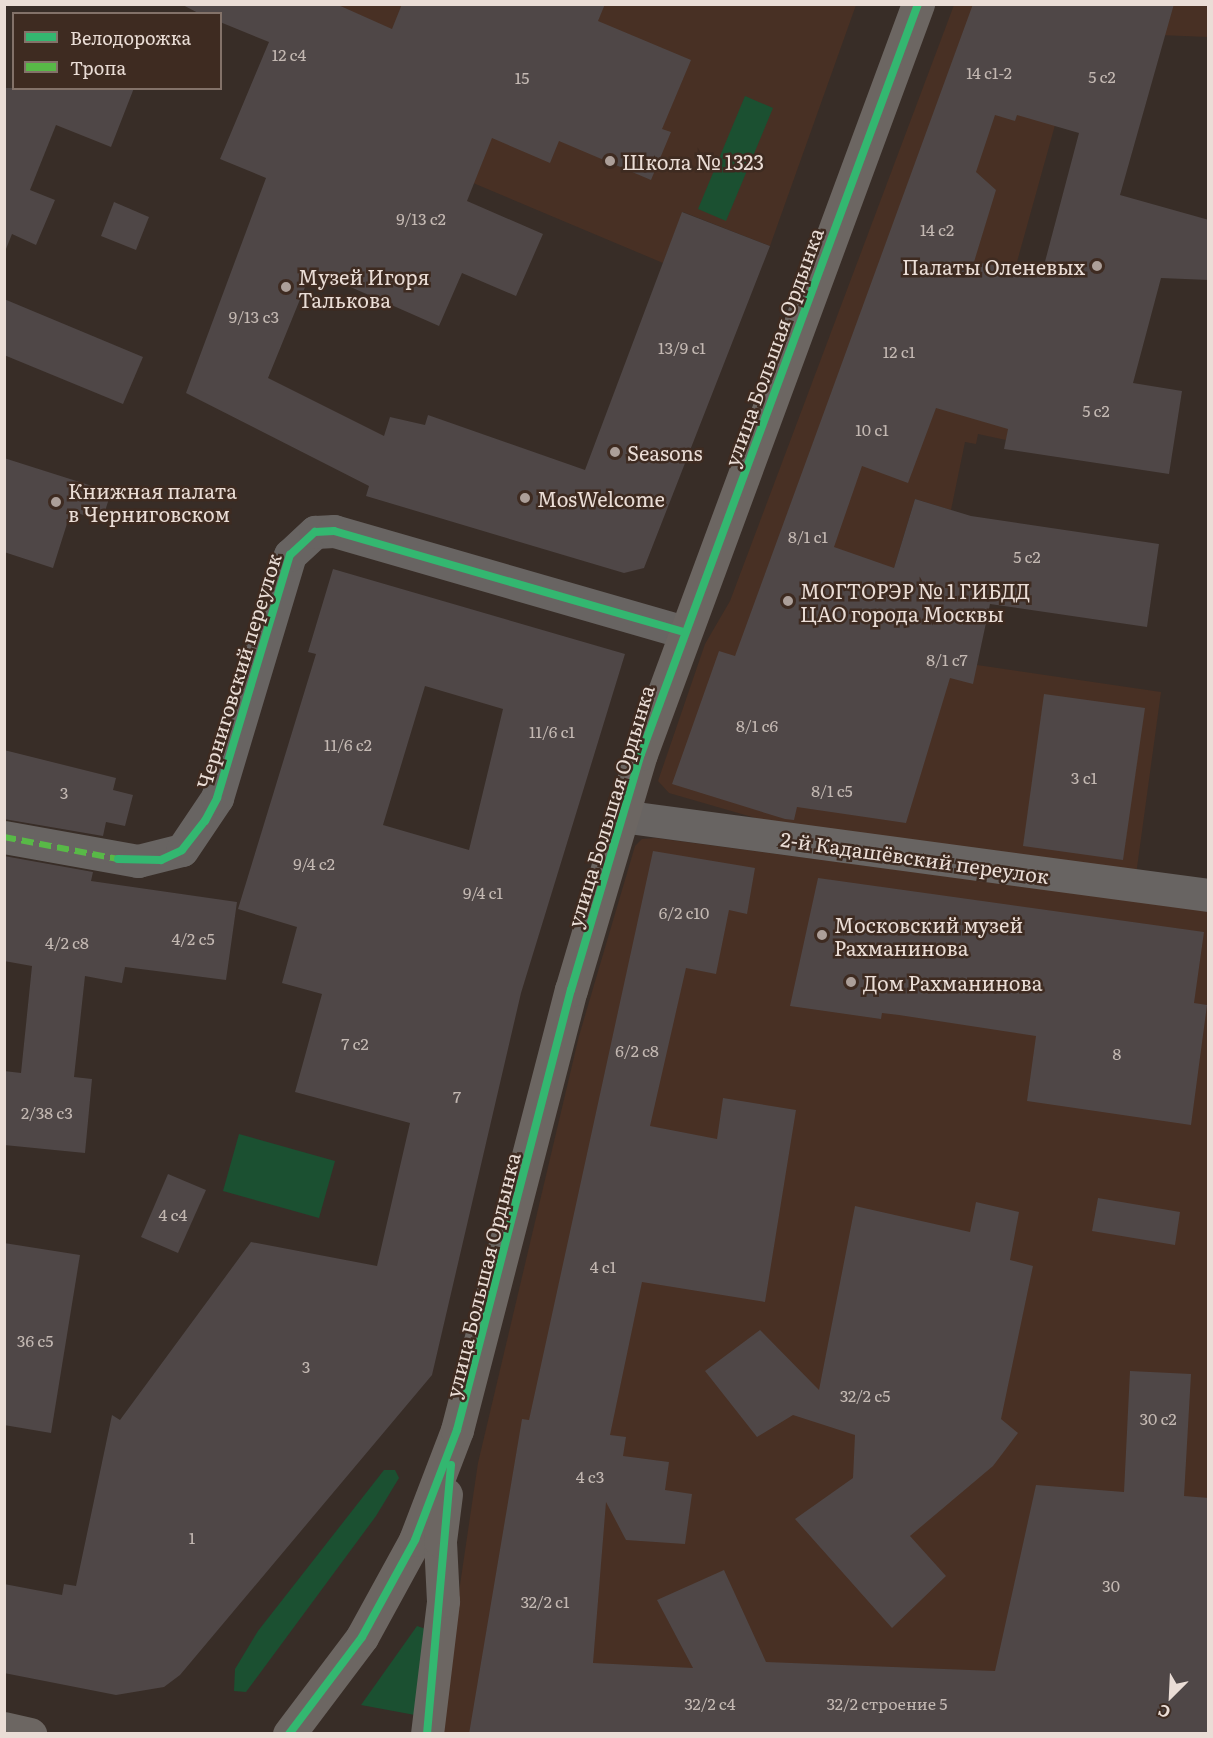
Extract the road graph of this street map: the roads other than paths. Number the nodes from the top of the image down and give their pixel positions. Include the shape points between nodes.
1 (918, 4) edge
2 (685, 632) junction
3 (621, 816) junction
4 (4, 837) edge
5 (1209, 895) edge
6 (458, 1430) junction
7 (4, 1728) edge
8 (30, 1734) edge
9 (289, 1734) edge
10 (427, 1734) edge

1 - 2 main road, улица Большая Ордынка
2 - 3 main road, улица Большая Ордынка
2 - 4 street, Черниговский переулок via 333,531 315,532 290,555 217,798 182,850 161,860 118,859
3 - 5 street, 2-й Кадашёвский переулок
3 - 6 main road, улица Большая Ордынка
6 - 9 main road, улица Большая Ордынка via 415,1540 362,1638
6 - 10 main road, улица Большая Ордынка via 440,1541 443,1601
7 - 8 main road

